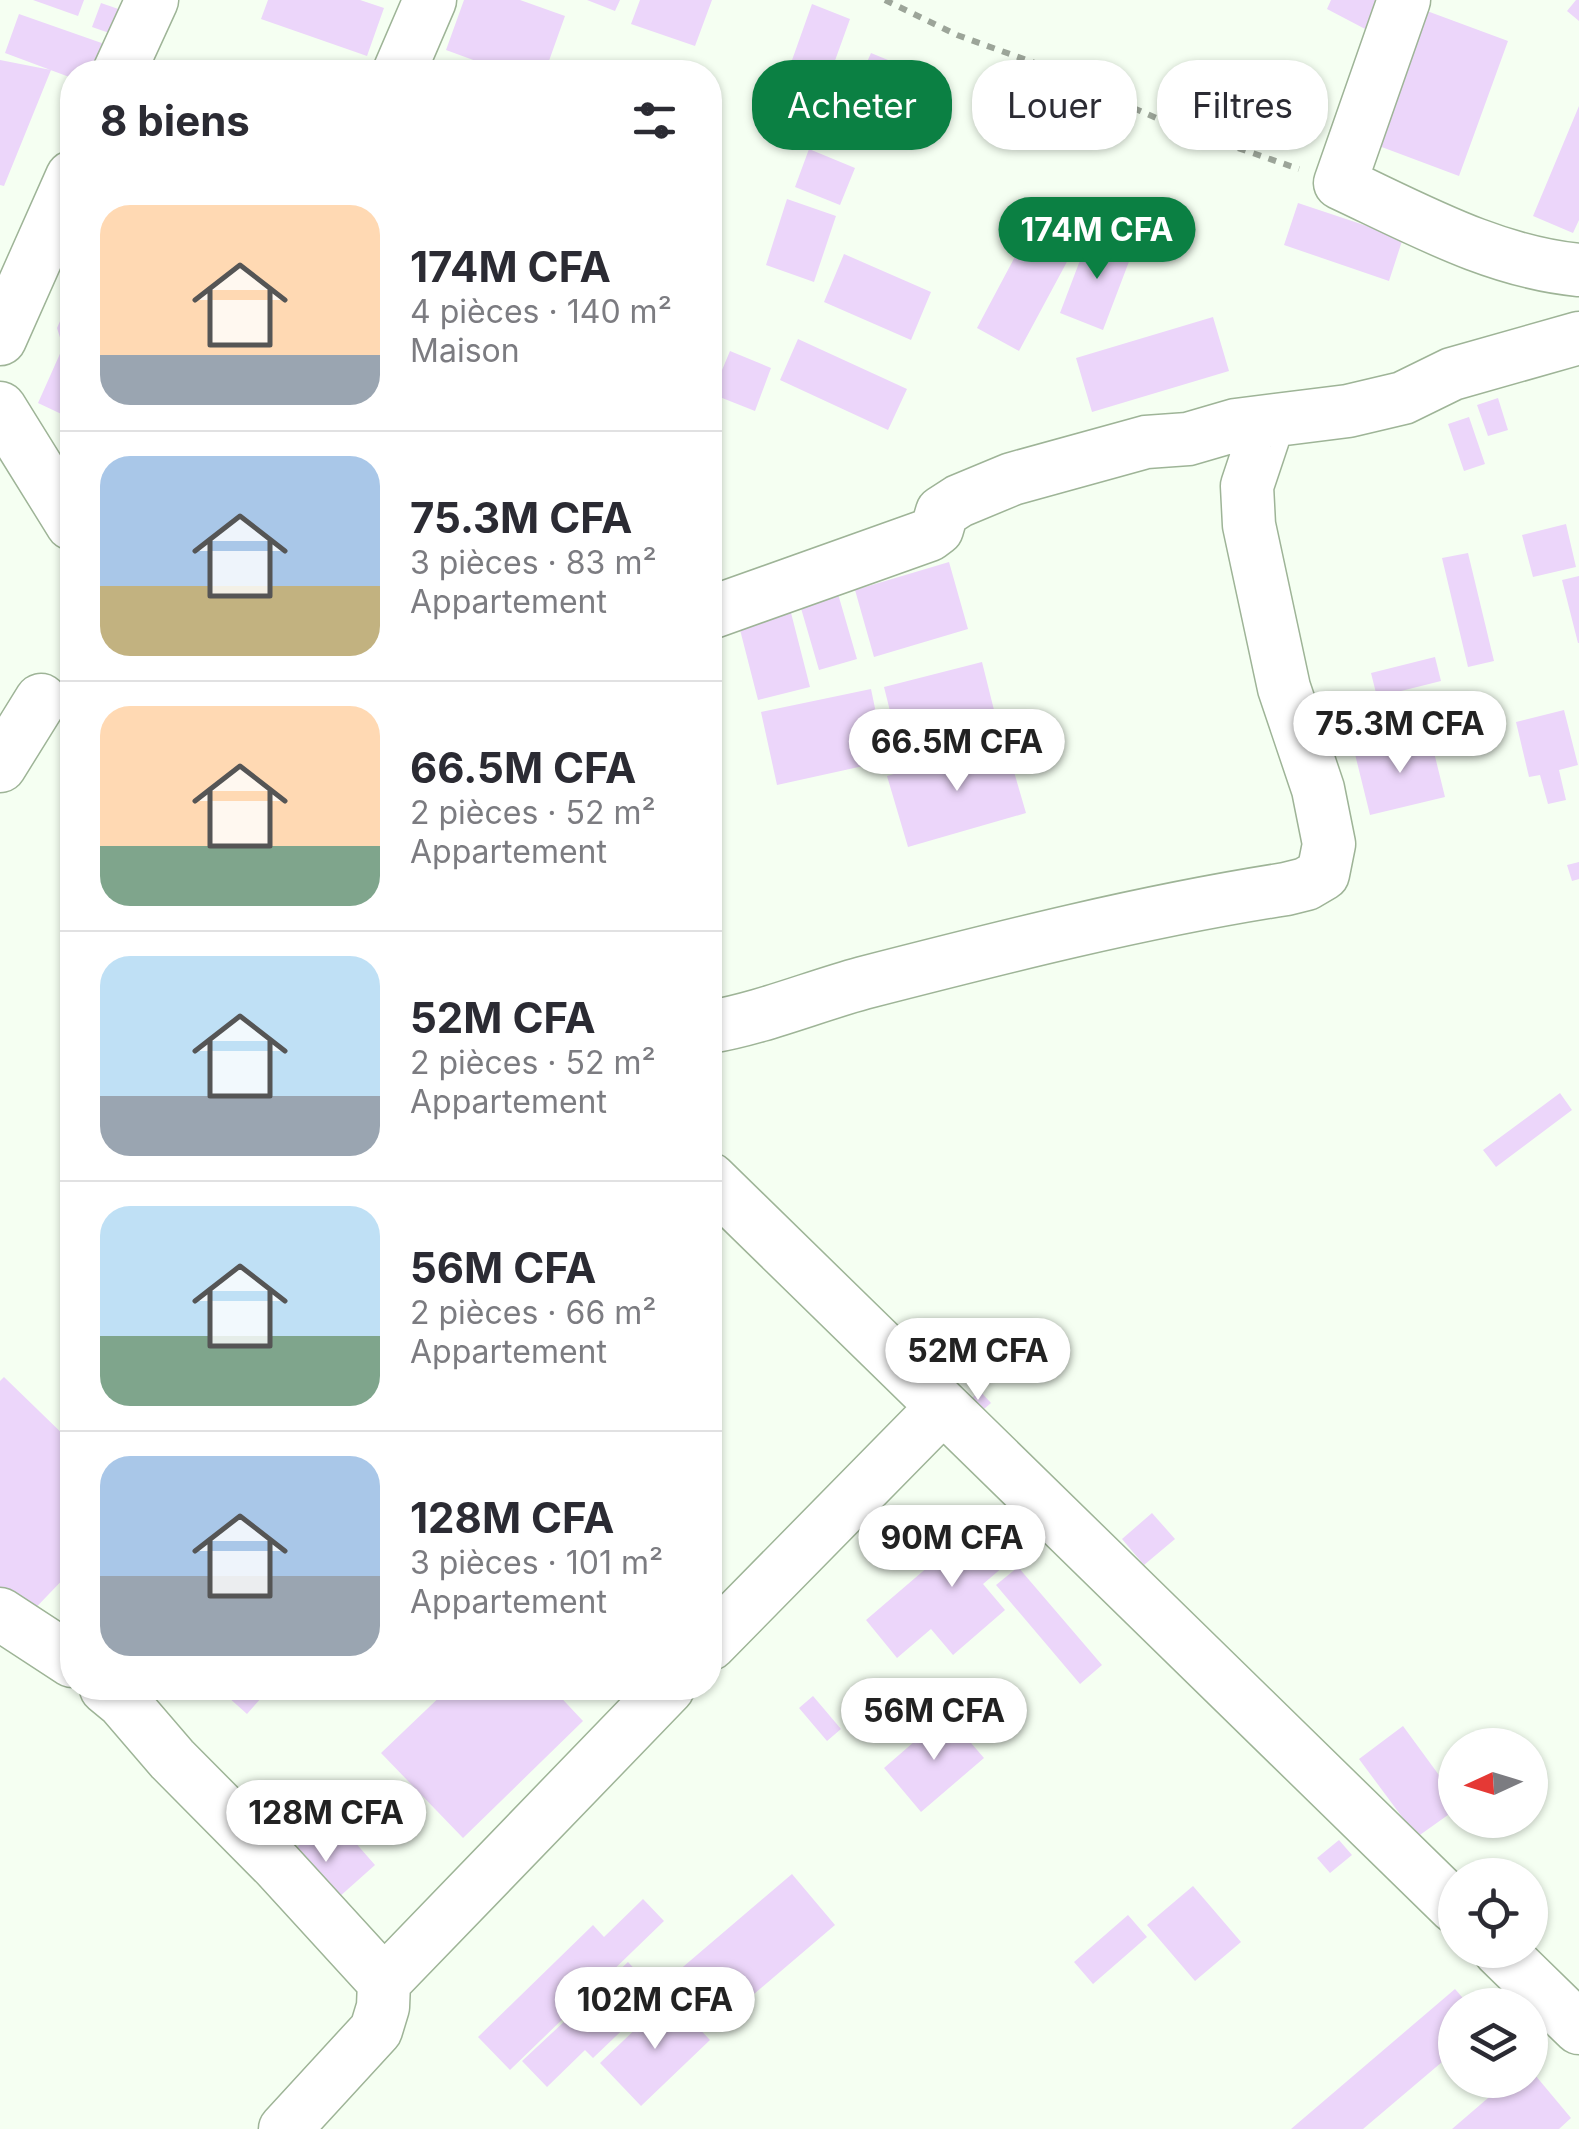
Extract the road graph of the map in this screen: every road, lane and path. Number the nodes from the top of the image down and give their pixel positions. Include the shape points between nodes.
1 (152, 0) edge
2 (430, 0) edge
3 (885, 0) edge
4 (1404, 0) edge
5 (124, 60) edge
6 (405, 60) edge
7 (1340, 183) junction
8 (60, 204) edge
9 (1579, 270) edge
10 (1579, 338) edge
11 (0, 339) edge
12 (0, 408) edge
13 (1268, 422) junction
14 (60, 505) edge
15 (722, 609) edge
16 (38, 699) edge
17 (0, 766) edge
18 (722, 1025) edge
19 (722, 1191) edge
20 (942, 1408) junction
21 (0, 1614) edge
22 (722, 1632) edge
23 (60, 1653) edge
24 (121, 1700) edge
25 (656, 1700) edge
26 (1438, 1890) edge
27 (1517, 1968) edge
28 (384, 1982) junction
29 (1579, 2028) edge
30 (286, 2129) edge

1 - 5 street
2 - 6 street
3 - 7 path via 957,35 1096,85 1177,127
4 - 7 street
7 - 9 street via 1454,236 1537,266
8 - 11 street
10 - 13 street via 1452,374 1403,398
12 - 14 street
13 - 15 street via 1146,442 1012,479 959,500 942,512 929,535
13 - 18 street via 1247,486 1250,526 1284,688 1318,789 1329,844 1324,874 1286,889 943,962
16 - 17 street
19 - 20 street
20 - 22 street
20 - 26 street
21 - 23 street
24 - 28 street
25 - 28 street
27 - 29 street
28 - 30 street via 376,2030

